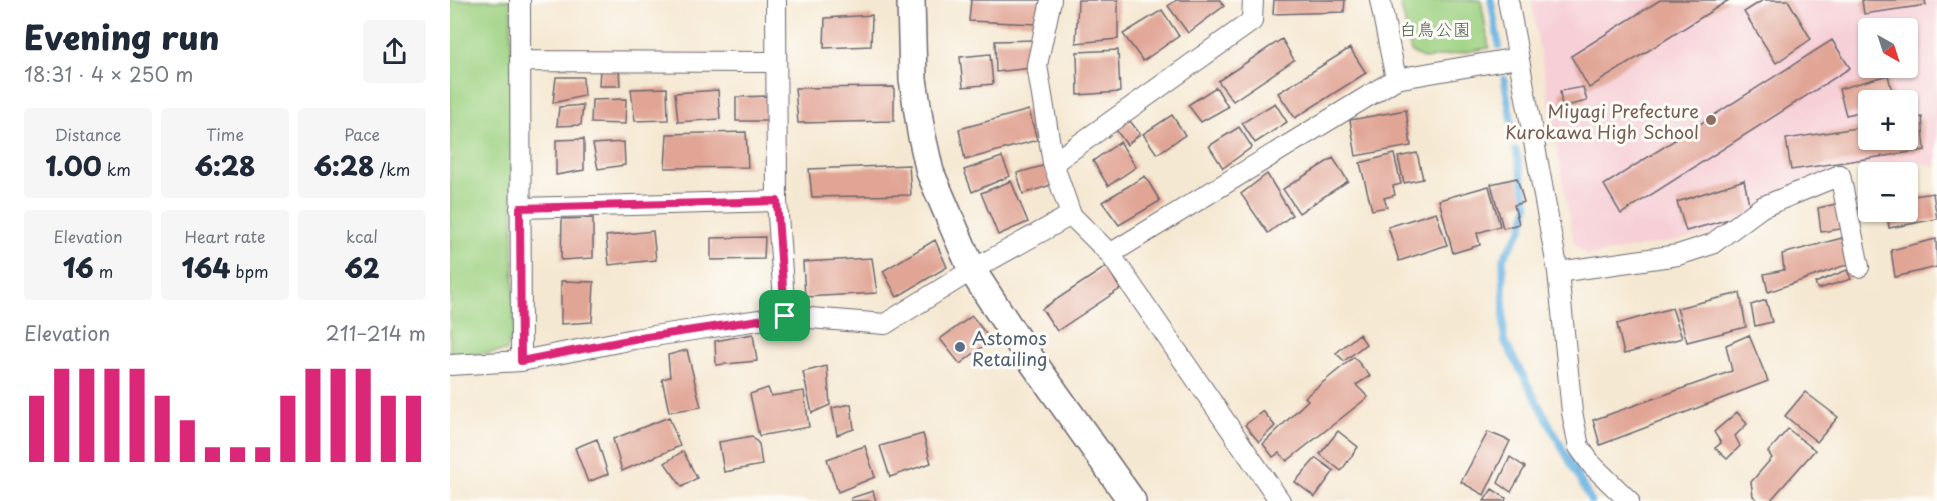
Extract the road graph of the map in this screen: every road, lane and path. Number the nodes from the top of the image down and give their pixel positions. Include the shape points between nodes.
1 (520, 0) edge
2 (777, 0) edge
3 (910, 0) edge
4 (1050, 0) edge
5 (1253, 0) edge
6 (1380, 0) edge
7 (1508, 0) edge
8 (1517, 58) junction
9 (520, 61) junction
10 (776, 62) junction
11 (1396, 79) junction
12 (1053, 163) junction
13 (777, 201) junction
14 (520, 208) junction
15 (1071, 215) junction
16 (1110, 254) junction
17 (1859, 267) dead end
18 (972, 270) junction
19 (1558, 272) junction
20 (785, 316) junction
21 (521, 361) junction
22 (450, 365) edge
23 (1132, 501) edge
24 (1280, 501) edge
25 (1629, 501) edge

1 - 9 street
2 - 10 street
3 - 18 street via 913,79 930,171
4 - 12 street via 1036,65
5 - 12 street via 1252,21
6 - 11 street
7 - 8 street
8 - 11 street
8 - 19 street
9 - 10 street
9 - 14 street
10 - 13 street
11 - 16 street
12 - 15 street
13 - 14 street
13 - 20 street
14 - 21 street
15 - 16 street
15 - 18 street
16 - 24 street
17 - 19 street via 1840,175 1762,207 1712,244 1678,255
18 - 20 street via 885,324
18 - 23 street
19 - 25 street via 1579,447
20 - 21 street
21 - 22 street

